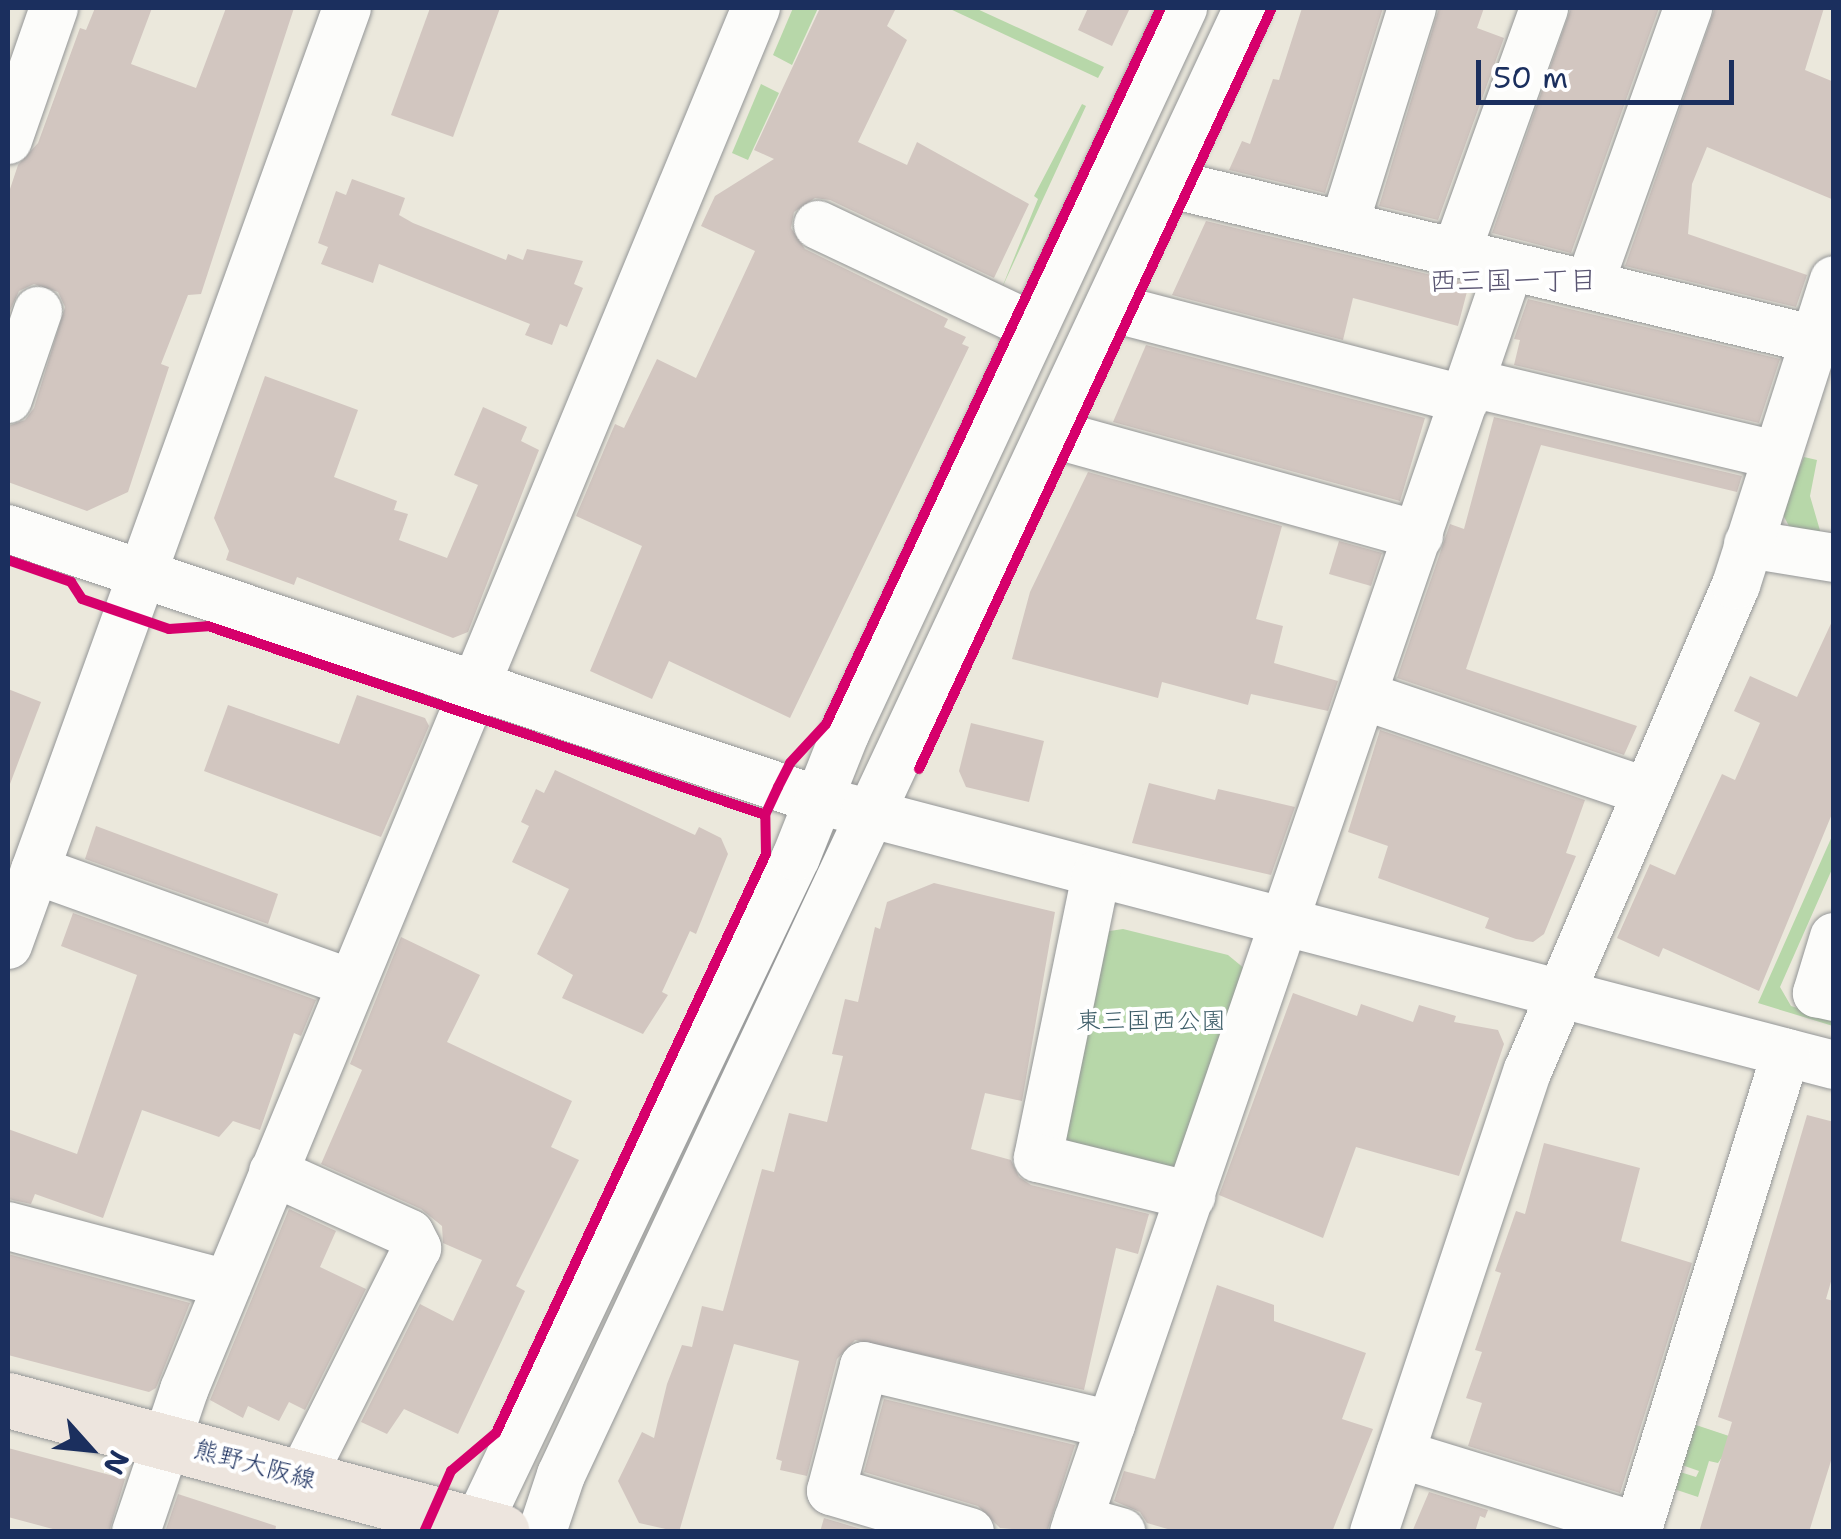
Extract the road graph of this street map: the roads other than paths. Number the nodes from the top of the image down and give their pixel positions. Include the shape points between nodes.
1 (51, 8) edge
2 (347, 8) edge
3 (756, 8) edge
4 (1182, 8) edge
5 (1248, 8) edge
6 (1412, 8) edge
7 (1544, 8) edge
8 (1688, 8) edge
9 (8, 140) edge
10 (1167, 182) junction
11 (818, 225) dead end
12 (1344, 226) junction
13 (1456, 252) junction
14 (1510, 266) junction
15 (1834, 280) edge
16 (1589, 286) junction
17 (1109, 307) junction
18 (38, 311) dead end
19 (1034, 328) junction
20 (1812, 339) junction
21 (1468, 391) junction
22 (8, 399) edge
23 (1050, 433) junction
24 (1775, 455) junction
25 (8, 529) edge
26 (1419, 535) junction
27 (1748, 544) junction
28 (1834, 558) edge
29 (141, 574) junction
30 (474, 687) junction
31 (1364, 696) junction
32 (1645, 792) junction
33 (818, 800) junction
34 (870, 814) junction
35 (34, 870) junction
36 (1096, 875) junction
37 (1286, 924) junction
38 (1834, 937) edge
39 (8, 945) edge
40 (351, 983) junction
41 (1560, 990) junction
42 (1834, 998) edge
43 (1786, 1053) junction
44 (1834, 1065) edge
45 (273, 1172) junction
46 (1191, 1196) junction
47 (8, 1226) edge
48 (227, 1284) junction
49 (8, 1400) edge
50 (1111, 1424) junction
51 (167, 1440) junction
52 (1400, 1454) junction
53 (302, 1477) junction
54 (1091, 1528) edge
55 (484, 1529) edge
56 (1638, 1529) edge
57 (136, 1532) edge
58 (542, 1532) edge
59 (970, 1532) edge
60 (1374, 1532) edge

1 - 9 street
2 - 29 street
3 - 30 street
4 - 19 street
5 - 10 street
6 - 12 street
7 - 13 street
8 - 16 street
10 - 12 street
10 - 17 street
11 - 19 street
12 - 13 street
13 - 14 street
14 - 16 street
14 - 21 street
15 - 20 street
16 - 20 street
17 - 21 street
17 - 23 street
18 - 22 street
19 - 33 street
20 - 24 street
21 - 24 street
21 - 26 street
23 - 26 street
23 - 34 street
24 - 27 street
25 - 29 street
26 - 31 street
27 - 28 street
27 - 32 street
29 - 30 street
29 - 35 street
30 - 33 street
30 - 40 street
31 - 32 street
31 - 37 street
32 - 41 street
33 - 34 street
33 - 55 street
34 - 36 street
34 - 58 street via 561,1475
35 - 39 street
35 - 40 street
36 - 37 street
36 - 46 street via 1038,1158
37 - 41 street
37 - 46 street
38 - 42 street via 1817,992
40 - 45 street
41 - 43 street
41 - 52 street
43 - 44 street
43 - 56 street
45 - 48 street
45 - 53 street via 410,1234 417,1248
46 - 50 street
47 - 48 street
48 - 51 street
49 - 51 main road, 熊野大阪線
50 - 54 street
50 - 59 street via 864,1366 831,1491
51 - 53 main road, 熊野大阪線
51 - 57 street
52 - 56 street
52 - 60 street
53 - 55 main road, 熊野大阪線

